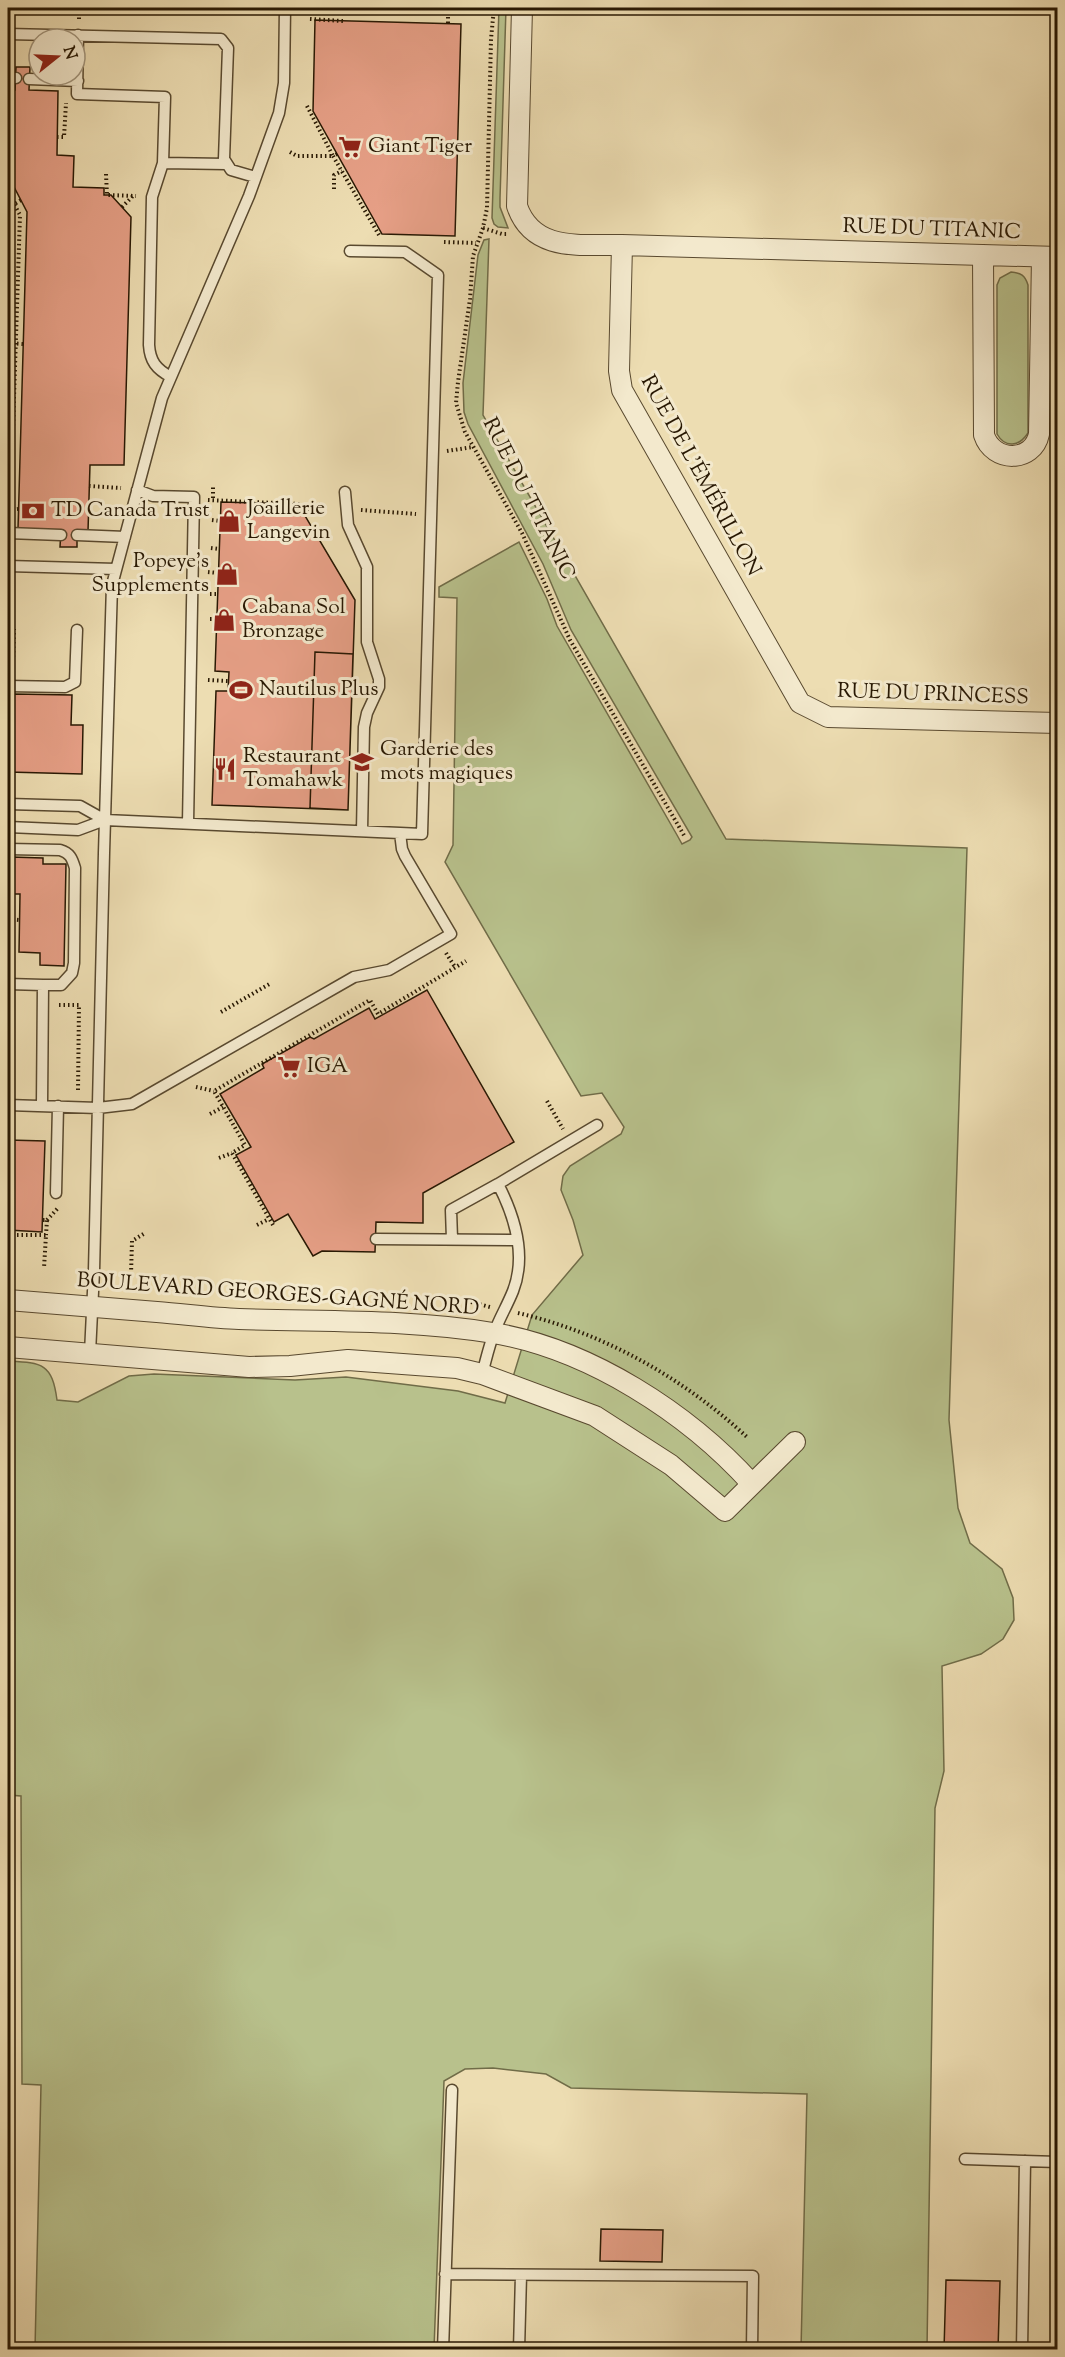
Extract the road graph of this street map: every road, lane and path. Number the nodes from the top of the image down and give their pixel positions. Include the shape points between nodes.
1 (285, 8) edge
2 (448, 8) edge
3 (494, 8) edge
4 (522, 8) edge
5 (310, 19) dead end
6 (343, 21) dead end
7 (448, 24) dead end
8 (8, 34) edge
9 (27, 34) edge
10 (87, 35) edge
11 (78, 87) edge
12 (64, 104) dead end
13 (306, 104) dead end
14 (57, 137) dead end
15 (290, 152) dead end
16 (335, 155) junction
17 (163, 163) junction
18 (226, 164) junction
19 (342, 171) junction
20 (106, 174) dead end
21 (255, 177) junction
22 (334, 189) dead end
23 (8, 193) edge
24 (21, 200) dead end
25 (14, 205) junction
26 (122, 207) dead end
27 (8, 208) edge
28 (483, 228) junction
29 (512, 233) dead end
30 (388, 237) dead end
31 (19, 239) junction
32 (26, 239) dead end
33 (444, 242) dead end
34 (476, 243) junction
35 (622, 245) junction
36 (350, 251) dead end
37 (983, 255) junction
38 (1050, 257) edge
39 (17, 298) junction
40 (24, 298) dead end
41 (8, 314) edge
42 (16, 314) junction
43 (16, 325) junction
44 (24, 326) dead end
45 (8, 343) edge
46 (15, 344) junction
47 (23, 344) dead end
48 (171, 377) junction
49 (14, 407) junction
50 (21, 408) dead end
51 (473, 447) junction
52 (444, 451) dead end
53 (89, 486) dead end
54 (213, 487) dead end
55 (120, 488) dead end
56 (137, 490) junction
57 (345, 492) dead end
58 (212, 501) junction
59 (321, 504) dead end
60 (355, 505) dead end
61 (18, 509) dead end
62 (9, 510) edge
63 (420, 514) dead end
64 (212, 520) junction
65 (220, 521) dead end
66 (212, 529) dead end
67 (9, 531) edge
68 (61, 535) dead end
69 (77, 535) dead end
70 (125, 537) junction
71 (212, 539) dead end
72 (211, 548) junction
73 (219, 549) dead end
74 (211, 556) dead end
75 (211, 564) dead end
76 (8, 566) edge
77 (116, 569) junction
78 (211, 572) junction
79 (218, 573) dead end
80 (210, 594) junction
81 (218, 594) dead end
82 (210, 603) dead end
83 (210, 611) dead end
84 (210, 619) junction
85 (217, 620) dead end
86 (210, 626) dead end
87 (14, 629) dead end
88 (77, 630) dead end
89 (8, 661) edge
90 (209, 669) dead end
91 (208, 680) junction
92 (228, 681) dead end
93 (8, 686) edge
94 (208, 687) dead end
95 (809, 709) joint
96 (1058, 723) edge
97 (8, 804) edge
98 (105, 820) junction
99 (188, 823) junction
100 (8, 827) edge
101 (362, 831) junction
102 (400, 833) junction
103 (685, 837) dead end
104 (8, 849) edge
105 (8, 920) edge
106 (19, 920) dead end
107 (466, 961) dead end
108 (271, 983) dead end
109 (8, 984) edge
110 (43, 985) junction
111 (56, 1005) dead end
112 (221, 1012) dead end
113 (195, 1087) dead end
114 (77, 1090) dead end
115 (214, 1091) junction
116 (547, 1101) dead end
117 (8, 1105) edge
118 (42, 1105) junction
119 (58, 1106) junction
120 (223, 1107) junction
121 (98, 1108) junction
122 (210, 1114) dead end
123 (597, 1125) dead end
124 (570, 1141) junction
125 (231, 1153) junction
126 (219, 1158) dead end
127 (498, 1184) junction
128 (56, 1193) dead end
129 (269, 1219) junction
130 (43, 1220) dead end
131 (257, 1225) dead end
132 (273, 1225) dead end
133 (145, 1233) dead end
134 (8, 1235) edge
135 (46, 1235) junction
136 (375, 1239) dead end
137 (452, 1239) junction
138 (518, 1240) junction
139 (44, 1268) dead end
140 (130, 1274) dead end
141 (8, 1300) edge
142 (92, 1307) junction
143 (494, 1334) junction
144 (8, 1347) edge
145 (90, 1353) junction
146 (482, 1374) junction
147 (795, 1442) dead end
148 (752, 1484) junction
149 (452, 2090) dead end
150 (965, 2159) dead end
151 (1025, 2161) junction
152 (1058, 2162) edge
153 (445, 2274) junction
154 (521, 2275) junction
155 (443, 2349) edge
156 (519, 2349) edge
157 (752, 2349) edge
158 (1022, 2349) edge

1 - 21 lane via 281,103
2 - 7 path
3 - 28 path, RUE DU TITANIC
4 - 35 street, RUE DU TITANIC via 517,194 520,215 533,233 555,243
5 - 6 path
8 - 9 lane
10 - 18 lane via 216,38 225,43
11 - 17 lane via 77,94 165,97
12 - 14 path via 64,137
13 - 16 path
15 - 16 path via 297,156
16 - 19 path
17 - 18 lane
17 - 48 lane via 152,197 149,345 154,364
18 - 21 lane via 231,170
19 - 22 path via 334,175
19 - 30 path via 379,236
20 - 26 path via 107,195 134,196
21 - 48 lane
23 - 25 path
24 - 25 path
25 - 27 path
25 - 31 path via 20,216
28 - 29 path
28 - 34 path, RUE DU TITANIC
31 - 32 path
31 - 39 path
33 - 34 path
34 - 51 path, RUE DU TITANIC via 456,403
35 - 37 street, RUE DU TITANIC
35 - 95 street, RUE DE L'ÉMÉRILLON via 622,390 795,696
36 - 102 lane via 405,252 438,275 422,834
37 - 38 street, RUE DU TITANIC
37 - 38 street via 984,435 1001,454 1019,456 1033,448 1039,434
39 - 40 path
39 - 42 path
41 - 42 path
42 - 43 path
43 - 44 path
43 - 46 path
45 - 46 path
46 - 47 path
46 - 49 path
48 - 56 lane
49 - 50 path
49 - 62 path
51 - 52 path
51 - 103 path, RUE DU TITANIC via 531,551 570,640
53 - 55 path
54 - 58 path
56 - 70 lane
56 - 99 lane via 153,496 194,497
57 - 101 lane via 348,525 368,567 367,642 379,679 364,727
58 - 59 path via 298,504 304,515
58 - 64 path
60 - 63 path via 363,512
61 - 62 path
62 - 67 path
64 - 65 path
64 - 66 path
67 - 68 lane
69 - 70 lane
70 - 77 lane
71 - 72 path
72 - 73 path
72 - 74 path
75 - 78 path
76 - 77 lane
77 - 98 lane via 112,585
78 - 79 path
78 - 80 path
80 - 81 path
80 - 82 path
83 - 84 path
84 - 85 path
84 - 86 path
87 - 89 path via 13,661
88 - 93 lane via 75,682 65,687
90 - 91 path
91 - 92 path
91 - 94 path
95 - 96 street, RUE DU PRINCESS via 843,718
97 - 98 lane via 80,806
98 - 99 lane
98 - 100 lane via 78,830
98 - 121 lane
99 - 101 lane
101 - 102 lane
102 - 121 lane via 405,856 451,934 389,970 354,977 132,1104
104 - 110 lane via 60,850 73,859 72,973 61,985
105 - 106 path
107 - 115 path via 378,1014 370,1000
108 - 112 path
109 - 110 lane
110 - 118 lane
111 - 114 path via 79,1005
113 - 115 path
115 - 120 path
116 - 124 path
117 - 118 lane
118 - 119 lane
119 - 121 lane
119 - 128 lane
120 - 122 path
120 - 125 path via 245,1145
121 - 142 lane
123 - 124 lane
124 - 127 lane
125 - 126 path
125 - 129 path
127 - 137 lane via 451,1209
127 - 138 lane
129 - 131 path
129 - 132 path
130 - 135 path via 47,1220
133 - 140 path via 132,1241
134 - 135 path
135 - 139 path
136 - 137 lane
137 - 138 lane
138 - 143 lane via 519,1269 514,1289
141 - 142 street, BOULEVARD GEORGES-GAGNÉ NORD
142 - 143 street, BOULEVARD GEORGES-GAGNÉ NORD via 237,1319 350,1320
142 - 145 lane
143 - 146 lane
143 - 148 street, BOULEVARD GEORGES-GAGNÉ NORD via 561,1353 620,1381 689,1424
144 - 145 street
145 - 146 street via 249,1367 348,1360 457,1368
146 - 148 street via 595,1416 671,1465 725,1511
147 - 148 street
149 - 153 lane
150 - 151 lane
151 - 152 lane
151 - 158 lane
153 - 154 lane
153 - 155 lane
154 - 156 lane
154 - 157 lane via 753,2276

